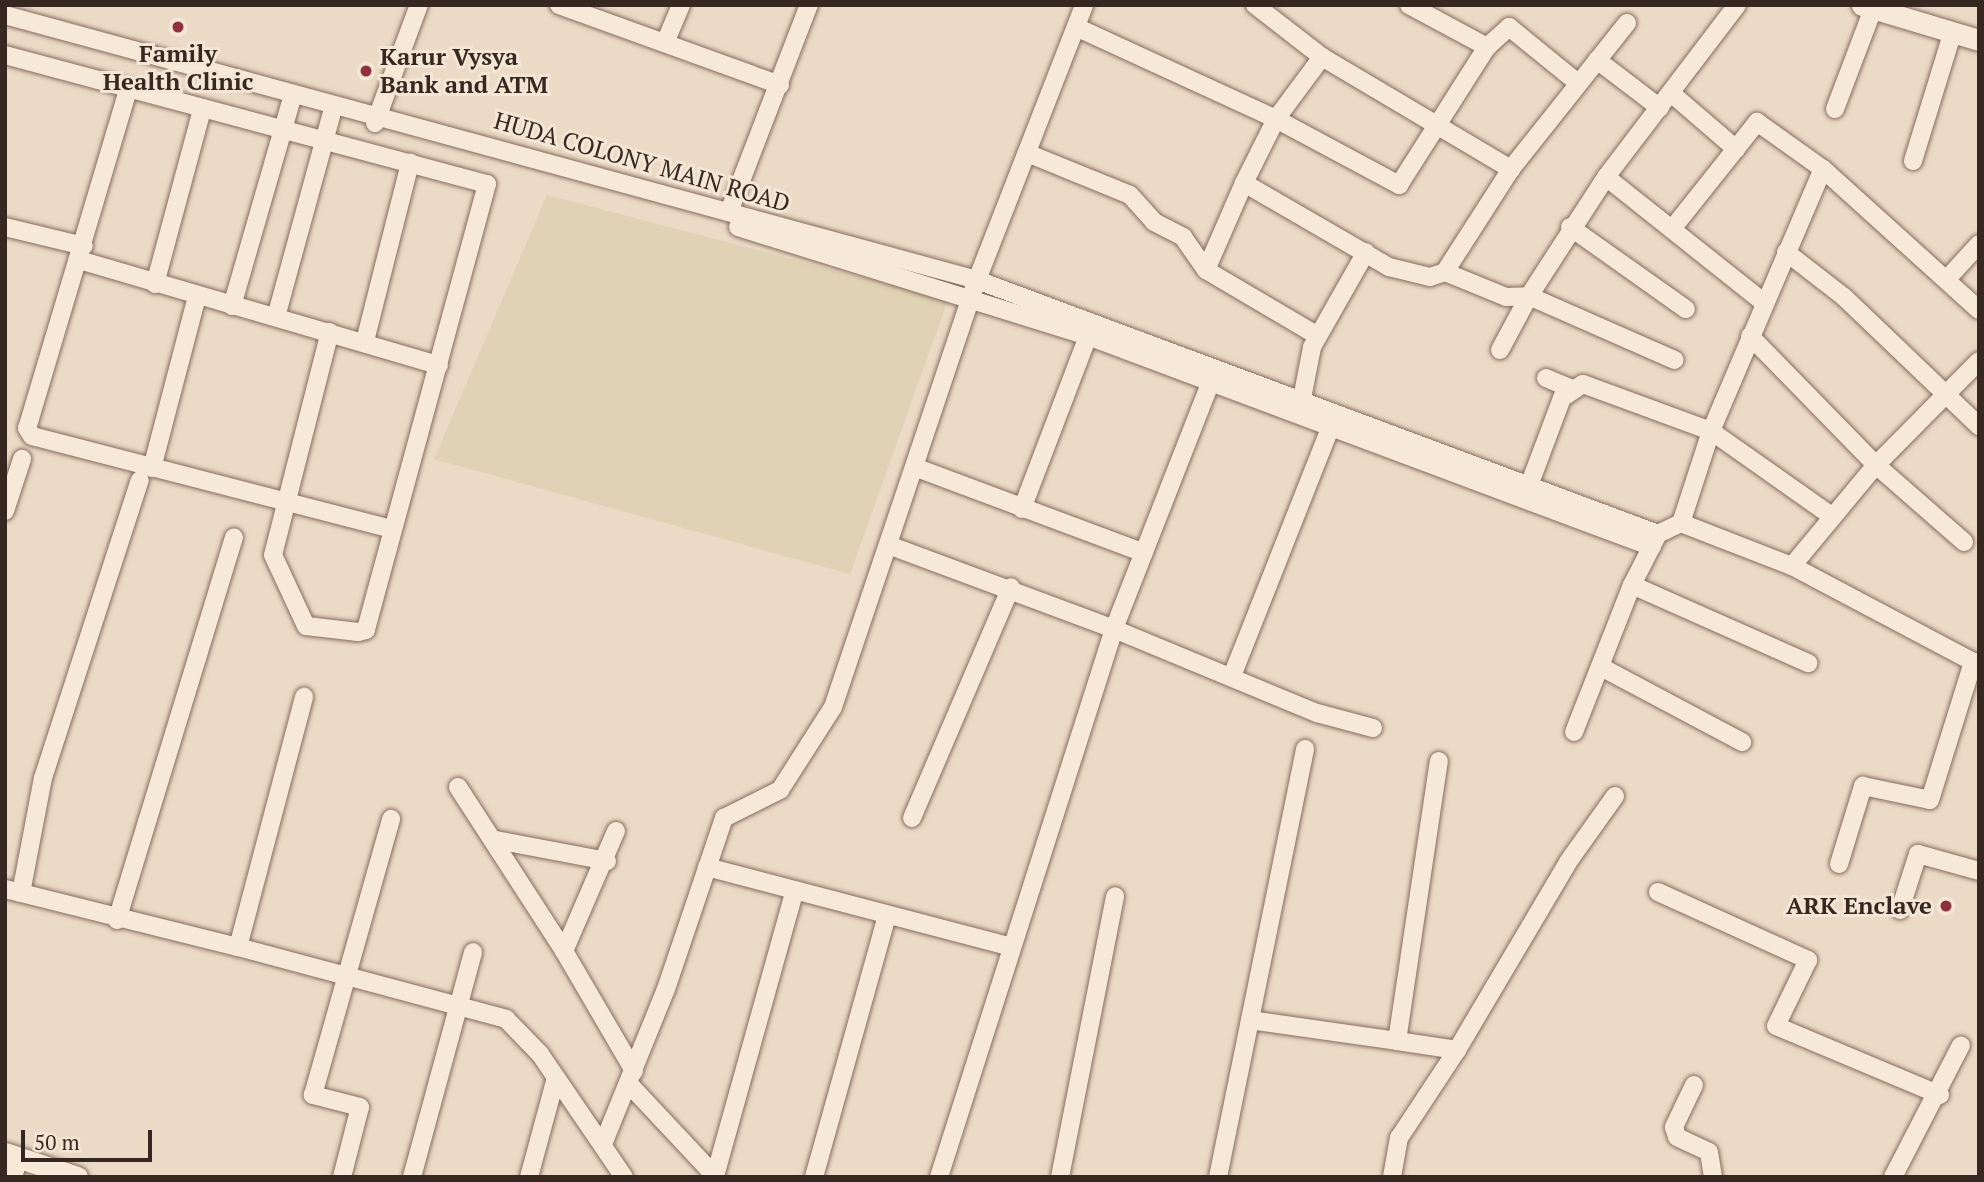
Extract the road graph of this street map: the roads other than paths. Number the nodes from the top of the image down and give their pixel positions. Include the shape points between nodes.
1 (419, 5) edge
2 (559, 5) edge
3 (681, 5) edge
4 (809, 5) edge
5 (1084, 5) edge
6 (1255, 5) edge
7 (1409, 5) edge
8 (1737, 5) edge
9 (1867, 7) edge
10 (9, 12) edge
11 (1627, 23) dead end
12 (1076, 27) junction
13 (1952, 34) junction
14 (1979, 40) edge
15 (665, 43) junction
16 (113, 47) junction
17 (1487, 47) junction
18 (5, 55) edge
19 (1322, 57) junction
20 (1597, 60) junction
21 (1578, 83) junction
22 (780, 85) junction
23 (128, 90) junction
24 (291, 101) junction
25 (1665, 101) junction
26 (1835, 109) dead end
27 (202, 110) junction
28 (332, 112) junction
29 (377, 118) junction
30 (1276, 119) junction
31 (1440, 126) junction
32 (283, 132) junction
33 (324, 142) junction
34 (1736, 149) junction
35 (1027, 153) junction
36 (1913, 161) dead end
37 (410, 163) junction
38 (1511, 169) junction
39 (1823, 169) junction
40 (1606, 177) junction
41 (1244, 183) junction
42 (729, 212) junction
43 (5, 227) edge
44 (1570, 227) junction
45 (1672, 229) junction
46 (1979, 244) edge
47 (1366, 252) junction
48 (1786, 252) junction
49 (82, 253) junction
50 (1206, 270) junction
51 (1445, 272) junction
52 (1947, 279) junction
53 (155, 284) junction
54 (975, 289) junction
55 (197, 296) junction
56 (1529, 296) junction
57 (1763, 302) junction
58 (232, 306) junction
59 (1686, 309) dead end
60 (1979, 310) edge
61 (276, 317) junction
62 (330, 332) junction
63 (1088, 336) junction
64 (1318, 336) junction
65 (1750, 337) junction
66 (365, 341) junction
67 (1500, 350) dead end
68 (1675, 360) dead end
69 (1979, 361) edge
70 (439, 365) junction
71 (1214, 375) junction
72 (1546, 378) dead end
73 (1570, 388) junction
74 (1944, 393) junction
75 (1301, 406) junction
76 (1332, 424) junction
77 (1979, 426) edge
78 (1711, 431) junction
79 (22, 459) dead end
80 (1877, 465) junction
81 (917, 467) junction
82 (146, 474) junction
83 (1530, 483) junction
84 (286, 503) junction
85 (1022, 509) junction
86 (5, 511) edge
87 (1833, 517) junction
88 (1681, 523) junction
89 (393, 529) junction
90 (234, 538) dead end
91 (1655, 540) junction
92 (1964, 542) dead end
93 (891, 546) junction
94 (1144, 553) junction
95 (1792, 566) junction
96 (1632, 585) junction
97 (1010, 587) junction
98 (1115, 629) junction
99 (1808, 663) dead end
100 (1976, 663) edge
101 (1601, 667) junction
102 (1232, 676) junction
103 (304, 697) dead end
104 (1373, 728) dead end
105 (1574, 732) dead end
106 (1742, 742) dead end
107 (1305, 748) dead end
108 (1439, 761) dead end
109 (458, 786) dead end
110 (1615, 796) dead end
111 (912, 818) dead end
112 (391, 819) dead end
113 (616, 831) dead end
114 (496, 840) junction
115 (607, 862) junction
116 (1839, 864) dead end
117 (707, 867) junction
118 (1979, 871) edge
119 (796, 890) junction
120 (13, 891) edge
121 (1658, 892) dead end
122 (1115, 896) dead end
123 (1900, 910) dead end
124 (887, 915) junction
125 (117, 920) junction
126 (238, 947) junction
127 (1012, 947) junction
128 (473, 951) dead end
129 (564, 951) junction
130 (349, 976) junction
131 (462, 1003) junction
132 (1250, 1020) junction
133 (1397, 1041) junction
134 (1961, 1045) dead end
135 (1457, 1050) junction
136 (631, 1077) junction
137 (555, 1081) junction
138 (1694, 1085) dead end
139 (1940, 1095) junction
140 (5, 1136) edge
141 (603, 1144) junction
142 (12, 1162) edge
143 (715, 1176) edge
144 (77, 1177) edge
145 (342, 1177) edge
146 (412, 1177) edge
147 (529, 1177) edge
148 (624, 1177) edge
149 (814, 1177) edge
150 (939, 1177) edge
151 (1060, 1177) edge
152 (1218, 1177) edge
153 (1392, 1177) edge
154 (1713, 1177) edge
155 (1894, 1177) edge

1 - 29 street
2 - 15 street
3 - 15 street
4 - 22 street
5 - 12 street
6 - 19 street
7 - 17 street
8 - 25 street
9 - 13 street
9 - 26 street
10 - 16 street, HUDA COLONY MAIN ROAD
11 - 20 street
12 - 30 street
12 - 35 street
13 - 14 street
13 - 36 street
15 - 22 street
16 - 24 street
16 - 29 street, HUDA COLONY MAIN ROAD
17 - 21 street via 1509,27
17 - 31 street
18 - 23 street
19 - 30 street
19 - 31 street
20 - 21 street
20 - 25 street
21 - 38 street
22 - 42 street
23 - 27 street
23 - 49 street
24 - 28 street
24 - 32 street
25 - 34 street
25 - 40 street
27 - 32 street
27 - 53 street
28 - 29 street
28 - 33 street
29 - 42 street, HUDA COLONY MAIN ROAD
29 - 54 street
30 - 31 street via 1399,185
30 - 41 street
31 - 38 street
32 - 33 street
32 - 58 street
33 - 37 street
33 - 61 street
34 - 39 street via 1757,122
34 - 45 street
35 - 50 street via 1130,195 1154,222 1183,237
35 - 54 street
37 - 66 street
37 - 70 street via 487,184
38 - 51 street
39 - 48 street
39 - 52 street
40 - 44 street
40 - 45 street
41 - 47 street
41 - 50 street
42 - 54 street, HUDA COLONY MAIN ROAD
43 - 49 street
44 - 56 street
44 - 59 street
45 - 57 street
46 - 52 street
47 - 51 street via 1408,274
47 - 64 street
48 - 57 street
48 - 74 street via 1844,297
49 - 53 street
49 - 82 street via 27,428 32,436
50 - 64 street
51 - 56 street via 1506,297
52 - 60 street
53 - 55 street
54 - 63 street
54 - 71 street
54 - 81 street
55 - 58 street
55 - 82 street
56 - 67 street
56 - 68 street
57 - 65 street
58 - 61 street
61 - 62 street
62 - 66 street
62 - 84 street
63 - 71 street
63 - 85 street
64 - 75 street
65 - 78 street
65 - 80 street
66 - 70 street
69 - 74 street
70 - 89 street
71 - 75 street
71 - 94 street
72 - 73 street
73 - 78 street via 1583,384
73 - 83 street
74 - 77 street
74 - 80 street
75 - 76 street
75 - 83 street
76 - 91 street
76 - 102 street
78 - 87 street
78 - 88 street
79 - 86 street
80 - 87 street
80 - 92 street
81 - 85 street
81 - 93 street
82 - 84 street
82 - 120 street via 43,778
83 - 91 street
84 - 89 street
84 - 89 street via 273,555 306,626 317,632 366,630
85 - 94 street
87 - 95 street
88 - 91 street
88 - 95 street
90 - 125 street
91 - 96 street
93 - 97 street
93 - 117 street via 833,707 780,790 724,818
94 - 98 street
95 - 100 street
96 - 99 street
96 - 101 street
97 - 98 street
97 - 111 street
98 - 102 street
98 - 127 street
100 - 116 street via 1930,800 1863,786
101 - 105 street
101 - 106 street
102 - 104 street
103 - 126 street
107 - 132 street
108 - 133 street
109 - 114 street
110 - 135 street via 1568,862
112 - 130 street
113 - 115 street
114 - 115 street
114 - 129 street
115 - 129 street
117 - 119 street
117 - 136 street
118 - 123 street via 1918,854
119 - 124 street
119 - 143 street
120 - 125 street
121 - 139 street via 1808,960 1776,1026
122 - 151 street
124 - 127 street
124 - 149 street
125 - 126 street
126 - 130 street
127 - 150 street
128 - 131 street
129 - 136 street
130 - 131 street
130 - 145 street via 313,1095 360,1107
131 - 137 street via 506,1019 540,1054
131 - 146 street
132 - 133 street
132 - 152 street
133 - 135 street
134 - 139 street
135 - 153 street via 1399,1138
136 - 141 street
136 - 143 street
137 - 141 street
137 - 147 street
138 - 154 street via 1674,1127 1676,1137 1709,1152
139 - 155 street
140 - 142 street
141 - 148 street
142 - 144 street

